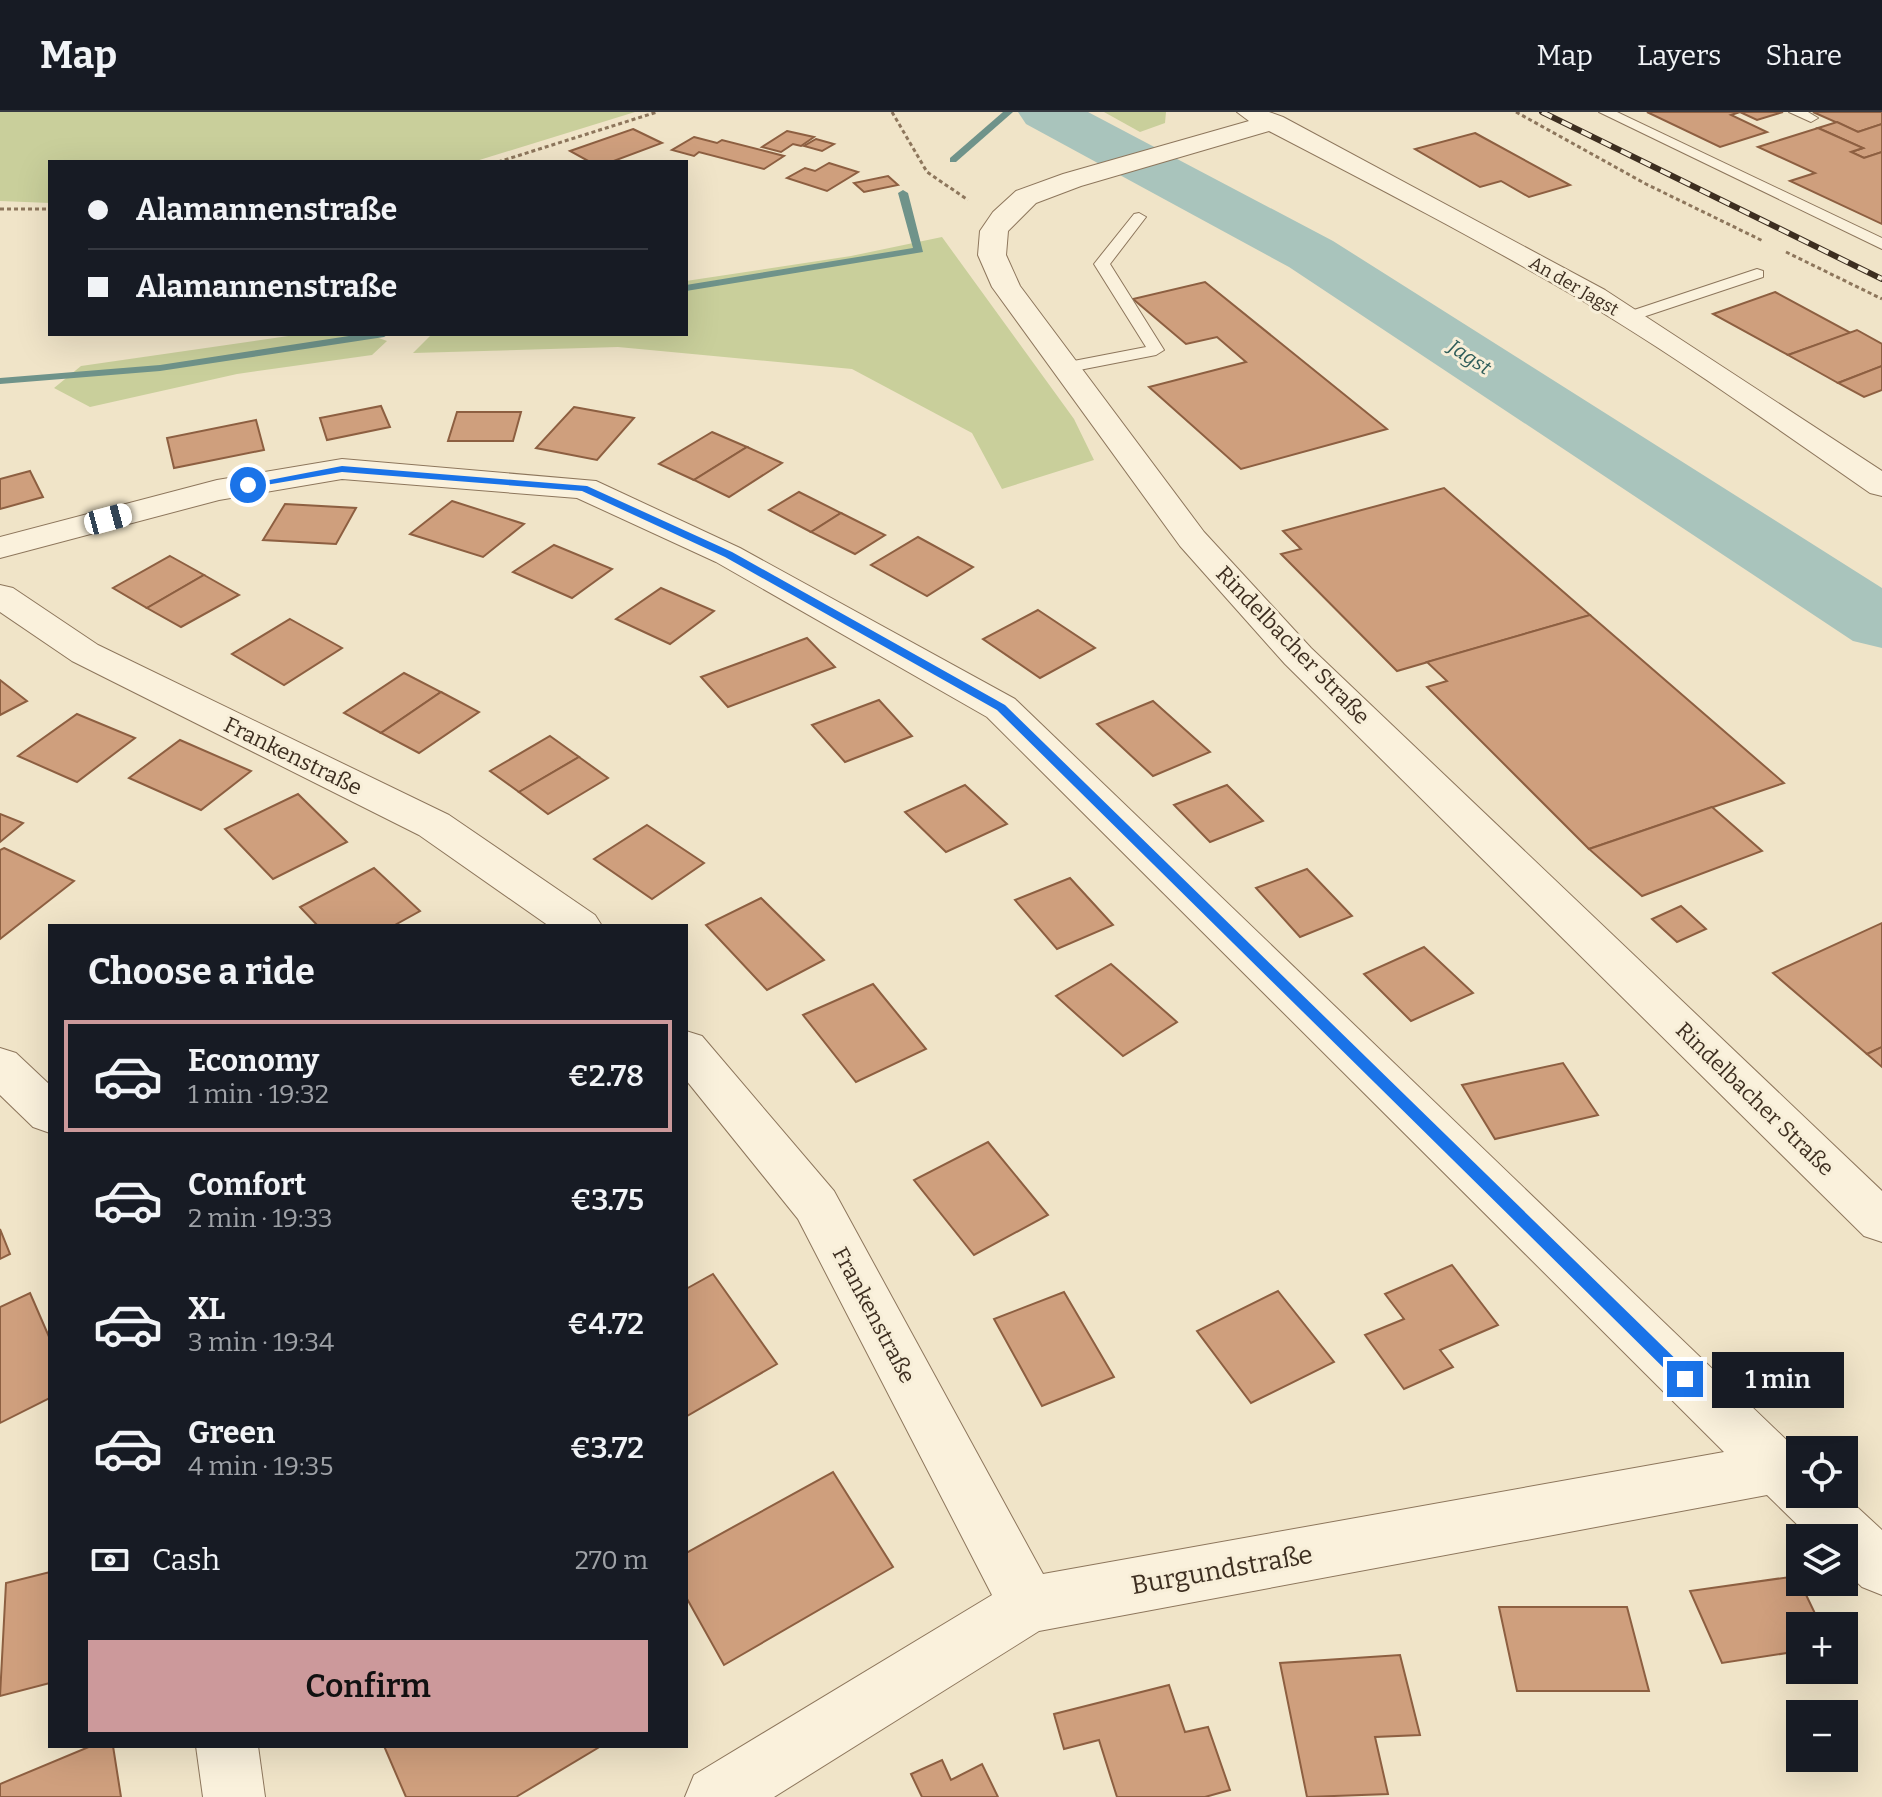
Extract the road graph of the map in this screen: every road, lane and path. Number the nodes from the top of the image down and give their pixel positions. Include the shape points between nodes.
1 (657, 112) edge
2 (892, 112) edge
3 (1516, 112) edge
4 (1606, 112) edge
5 (1796, 112) edge
6 (1262, 117) edge
7 (1811, 118) dead end
8 (504, 160) edge
9 (0, 209) edge
10 (48, 209) edge
11 (1139, 217) dead end
12 (1003, 218) junction
13 (1882, 244) edge
14 (1771, 245) dead end
15 (1785, 252) dead end
16 (1757, 274) dead end
17 (1882, 299) edge
18 (1628, 317) junction
19 (1064, 368) junction
20 (1882, 486) edge
21 (0, 548) edge
22 (0, 596) edge
23 (577, 924) edge
24 (688, 1050) edge
25 (0, 1066) edge
26 (48, 1112) edge
27 (1882, 1222) edge
28 (1786, 1477) edge
29 (1786, 1485) edge
30 (1818, 1508) edge
31 (1882, 1568) edge
32 (1028, 1605) junction
33 (227, 1748) edge
34 (234, 1797) edge
35 (716, 1797) edge

1 - 8 path
2 - 12 path via 927,172
3 - 14 path
4 - 13 lane
5 - 7 lane
6 - 12 street via 1199,145 1026,197
6 - 18 street, An der Jagst
9 - 10 path
11 - 19 lane via 1102,264 1156,350
12 - 19 street, Rindelbacher Straße via 994,231 992,255 1006,287
15 - 17 path
16 - 18 lane
18 - 20 street, An der Jagst
19 - 27 street, Rindelbacher Straße via 1192,539 1298,656
21 - 28 street via 217,490 342,469 584,488 728,555 1001,708
22 - 23 street, Frankenstraße via 85,653 434,825
24 - 32 street, Frankenstraße via 816,1205
25 - 26 street
29 - 32 street, Burgundstraße
30 - 31 street
32 - 35 street, Burgundstraße
33 - 34 street

